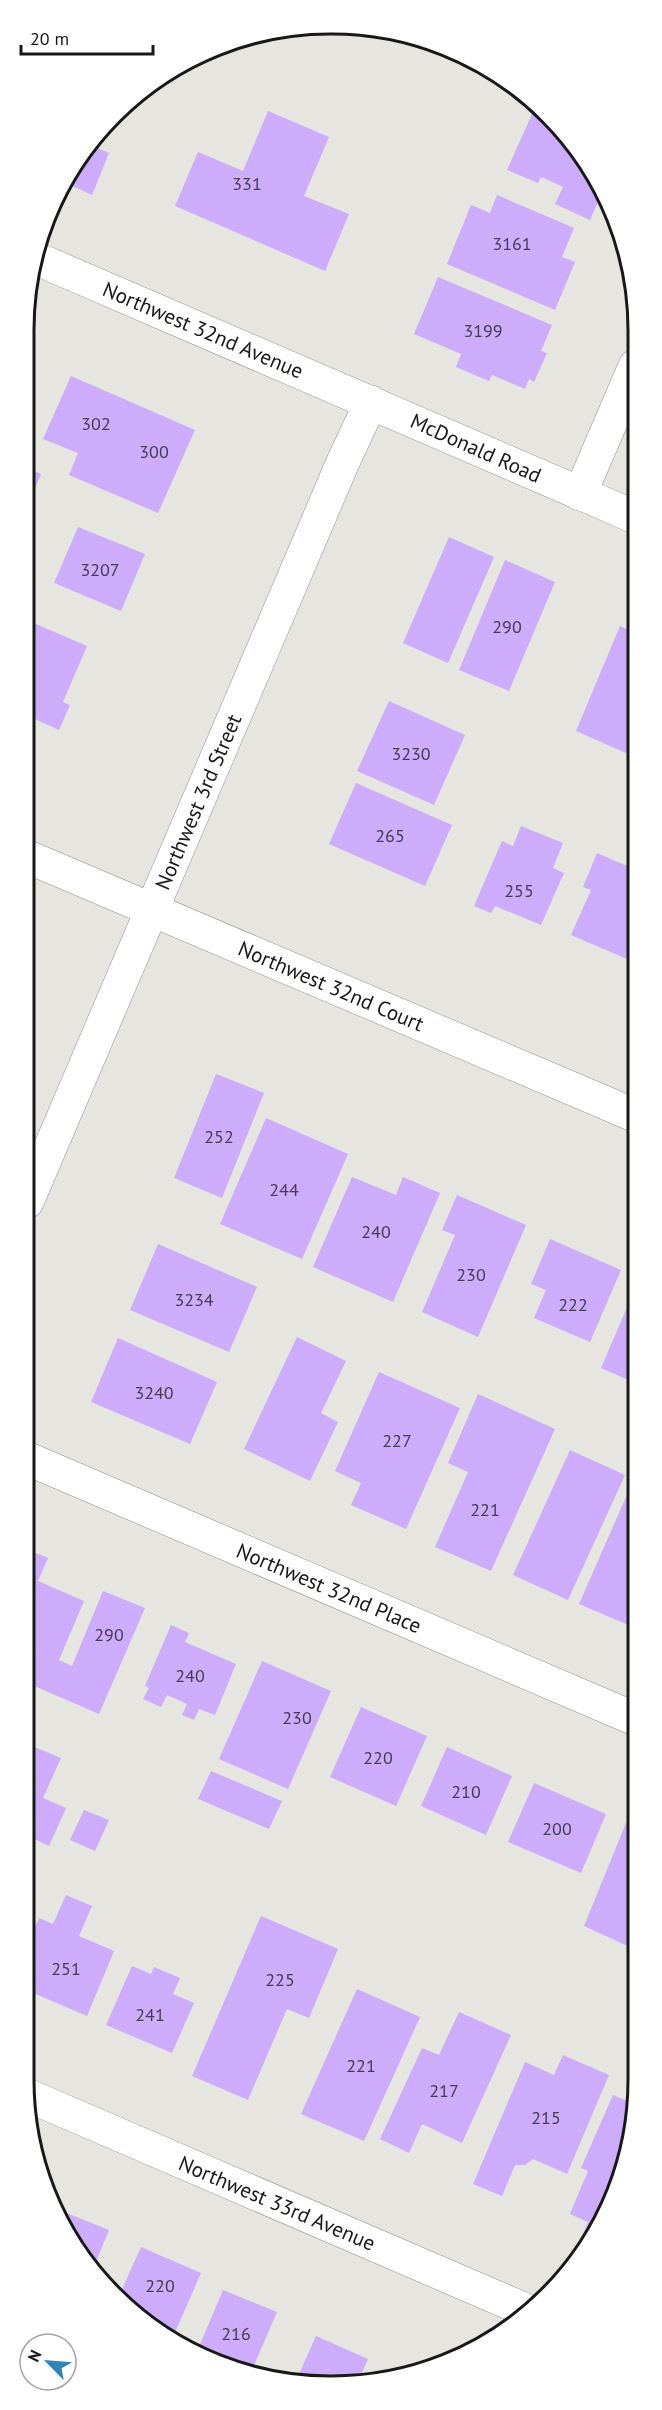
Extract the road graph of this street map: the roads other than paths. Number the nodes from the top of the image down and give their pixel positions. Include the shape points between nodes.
1 (43, 261) edge
2 (628, 382) edge
3 (371, 402) junction
4 (580, 494) junction
5 (628, 514) edge
6 (34, 860) edge
7 (152, 910) junction
8 (628, 1112) edge
9 (34, 1186) edge
10 (34, 1461) edge
11 (628, 1717) edge
12 (35, 2098) edge
13 (519, 2307) edge

1 - 3 street, Northwest 32nd Avenue
2 - 4 street
3 - 4 street, McDonald Road
3 - 7 street, Northwest 3rd Street
4 - 5 street
6 - 7 street, Northwest 32nd Court
7 - 8 street, Northwest 32nd Court
7 - 9 street, Northwest 3rd Street
10 - 11 street, Northwest 32nd Place
12 - 13 street, Northwest 33rd Avenue

